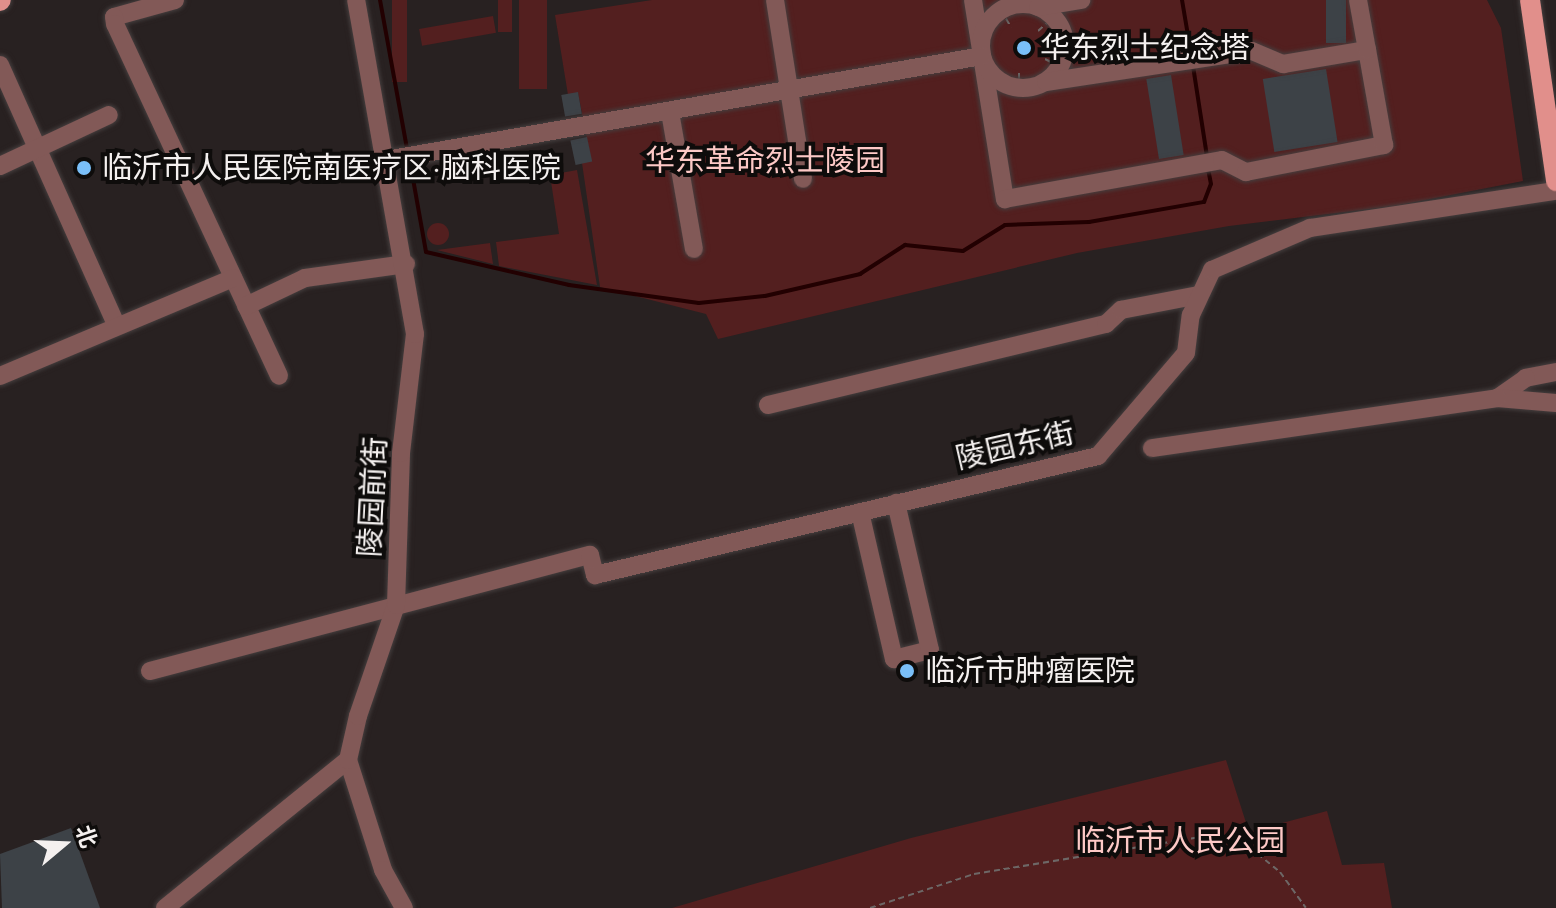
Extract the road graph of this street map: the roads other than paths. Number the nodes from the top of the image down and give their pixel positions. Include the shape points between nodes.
1 (175, 0) edge
2 (356, 0) edge
3 (775, 0) edge
4 (973, 0) edge
5 (1081, 0) edge
6 (1358, 0) edge
7 (1530, 0) edge
8 (1045, 12) junction
9 (1367, 50) junction
10 (982, 56) junction
11 (0, 65) edge
12 (1046, 82) junction
13 (790, 91) junction
14 (670, 112) junction
15 (109, 115) dead end
16 (38, 148) junction
17 (401, 158) junction
18 (0, 166) edge
19 (803, 179) dead end
20 (1556, 181) edge
21 (1556, 191) edge
22 (694, 249) dead end
23 (406, 264) junction
24 (233, 278) junction
25 (1199, 295) junction
26 (246, 306) junction
27 (116, 324) junction
28 (1556, 372) edge
29 (0, 376) edge
30 (279, 376) dead end
31 (1497, 398) junction
32 (1556, 403) edge
33 (768, 405) dead end
34 (1152, 448) dead end
35 (896, 503) junction
36 (860, 512) junction
37 (396, 605) junction
38 (150, 671) dead end
39 (348, 760) junction
40 (165, 908) edge
41 (404, 908) edge

1 - 24 street via 114,17 115,24
2 - 17 street, 陵园前街
3 - 13 street
4 - 10 street
5 - 8 street
6 - 9 street
7 - 20 main road
8 - 10 street via 1001,10 985,28
8 - 12 street via 1063,36
9 - 10 street via 1384,145 1246,172 1222,160 1005,199
9 - 12 street via 1283,64 1252,51
10 - 12 street via 994,77
10 - 13 street
11 - 16 street
13 - 14 street
13 - 19 street
14 - 17 street
14 - 22 street
15 - 16 street
16 - 18 street
16 - 27 street
17 - 23 street, 陵园前街
21 - 25 street, 陵园东街 via 1286,234 1212,270
23 - 26 street via 305,278
23 - 37 street, 陵园前街 via 415,334 401,453
24 - 26 street
24 - 27 street
25 - 33 street via 1121,310 1106,324
25 - 35 street, 陵园东街 via 1186,353 1098,456
26 - 30 street
27 - 29 street
28 - 31 street via 1526,378
31 - 32 street
31 - 34 street
35 - 36 street, 陵园东街
35 - 36 street via 930,650 894,659
36 - 37 street, 陵园东街 via 595,575 590,555
37 - 38 street
37 - 39 street, 陵园前街
39 - 40 street
39 - 41 street via 383,870

